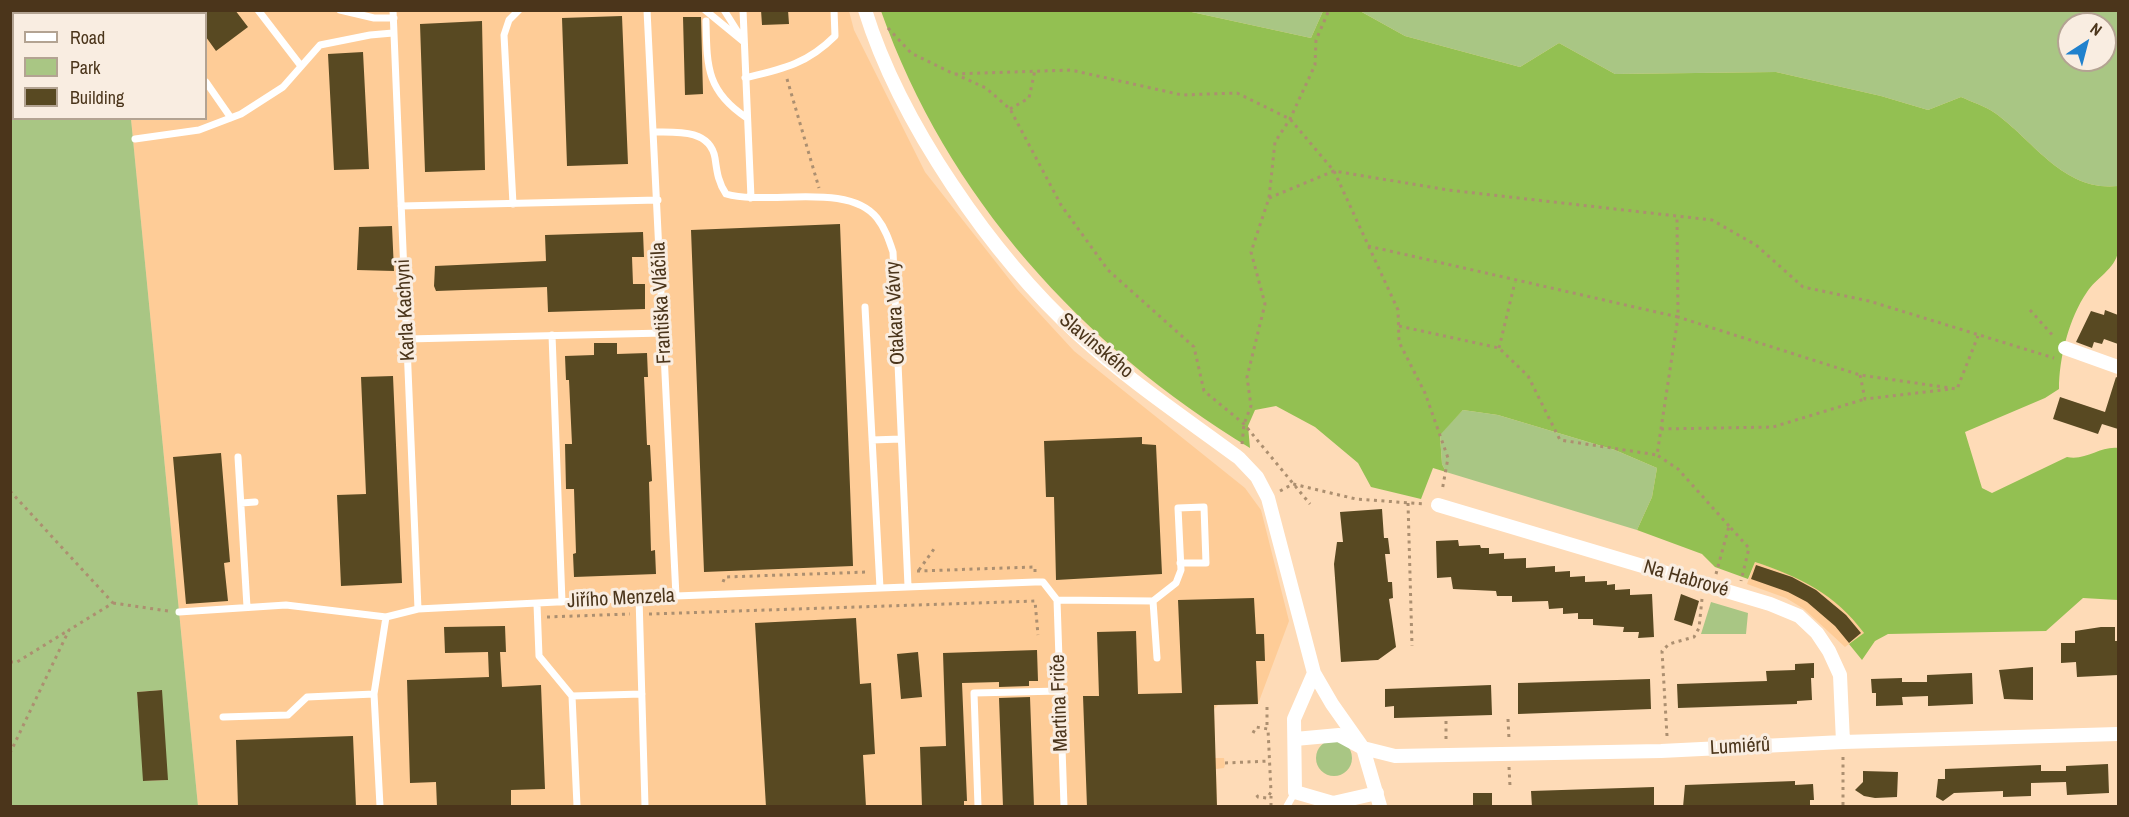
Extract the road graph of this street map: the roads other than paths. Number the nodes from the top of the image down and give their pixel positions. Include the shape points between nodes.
1 (258, 10) edge
2 (340, 10) edge
3 (519, 10) edge
4 (647, 10) edge
5 (705, 10) edge
6 (724, 10) edge
7 (742, 10) edge
8 (834, 10) edge
9 (865, 10) edge
10 (393, 14) edge
11 (705, 21) dead end
12 (393, 33) junction
13 (744, 42) junction
14 (301, 66) junction
15 (746, 78) junction
16 (207, 83) edge
17 (231, 118) junction
18 (747, 118) junction
19 (654, 132) junction
20 (135, 139) dead end
21 (751, 198) junction
22 (658, 200) junction
23 (513, 204) junction
24 (401, 206) junction
25 (865, 307) dead end
26 (664, 333) junction
27 (552, 335) junction
28 (407, 339) junction
29 (2063, 354) road end
30 (2118, 367) edge
31 (901, 439) junction
32 (872, 440) junction
33 (238, 457) dead end
34 (255, 502) dead end
35 (240, 503) junction
36 (1438, 506) road end
37 (1180, 563) junction
38 (908, 586) junction
39 (880, 588) junction
40 (676, 596) junction
41 (639, 597) junction
42 (1057, 600) junction
43 (1153, 601) junction
44 (562, 602) junction
45 (537, 604) junction
46 (248, 607) junction
47 (418, 609) junction
48 (179, 612) road end
49 (386, 617) junction
50 (1156, 658) dead end
51 (1314, 673) junction
52 (1060, 691) junction
53 (374, 694) junction
54 (642, 694) junction
55 (573, 696) junction
56 (223, 717) dead end
57 (2118, 734) edge
58 (1295, 739) junction
59 (1363, 748) junction
60 (1843, 749) junction
61 (1296, 792) junction
62 (1378, 800) edge
63 (380, 807) edge
64 (577, 807) edge
65 (645, 807) edge
66 (978, 807) edge
67 (1064, 807) edge
68 (1287, 807) edge

1 - 14 lane
2 - 10 lane via 374,18
3 - 23 lane via 509,20 504,35
4 - 19 lane, Františka Vláčila
5 - 13 lane
6 - 13 lane
7 - 13 lane
8 - 15 lane via 835,36 818,53 784,68
9 - 51 street, Slavínského via 923,137 1006,257 1080,336 1239,458 1257,477 1268,498
10 - 12 lane, Karla Kachyni
11 - 18 lane via 711,82
12 - 14 lane via 320,45
12 - 24 lane, Karla Kachyni
13 - 15 lane
14 - 17 lane via 283,87
15 - 18 lane
16 - 17 lane
17 - 20 lane via 199,130
18 - 21 lane
19 - 21 lane, Otakara Vávry via 690,132 709,143 726,194
19 - 22 lane, Františka Vláčila
21 - 31 lane, Otakara Vávry via 842,198 876,216 893,252
22 - 23 lane
22 - 26 lane, Františka Vláčila
23 - 24 lane
24 - 28 lane, Karla Kachyni
25 - 32 lane
26 - 27 lane
26 - 40 lane, Františka Vláčila
27 - 28 lane
27 - 44 lane
28 - 47 lane, Karla Kachyni
29 - 30 street
31 - 32 lane
31 - 38 lane, Otakara Vávry
32 - 39 lane
33 - 35 lane
34 - 35 lane
35 - 46 lane
36 - 60 street, Na Habrové via 1738,594 1799,616 1817,633 1840,675
37 - 37 lane via 1178,508 1204,507 1206,563
37 - 43 lane via 1176,583
38 - 39 lane, Jiřího Menzela
38 - 42 lane, Jiřího Menzela via 1043,582
39 - 40 lane, Jiřího Menzela
40 - 41 lane, Jiřího Menzela
41 - 44 lane, Jiřího Menzela
41 - 54 lane
42 - 43 lane
42 - 52 lane, Martina Friče
43 - 50 lane
44 - 45 lane, Jiřího Menzela
45 - 47 lane, Jiřího Menzela
45 - 55 lane via 538,656
46 - 48 lane, Jiřího Menzela
46 - 49 lane, Jiřího Menzela via 286,601
47 - 49 lane, Jiřího Menzela
49 - 53 lane
51 - 58 street via 1294,719
51 - 59 street, Slavínského
52 - 66 lane via 974,693
52 - 67 lane, Martina Friče
53 - 56 lane via 307,698 288,715
53 - 63 lane
54 - 55 lane
54 - 65 lane
55 - 64 lane
57 - 60 street, Lumiérů
58 - 59 street, Lumiérů via 1339,735
58 - 61 street
59 - 60 street, Lumiérů via 1395,756
59 - 62 street, Slavínského
61 - 62 street via 1333,803
61 - 68 lane

